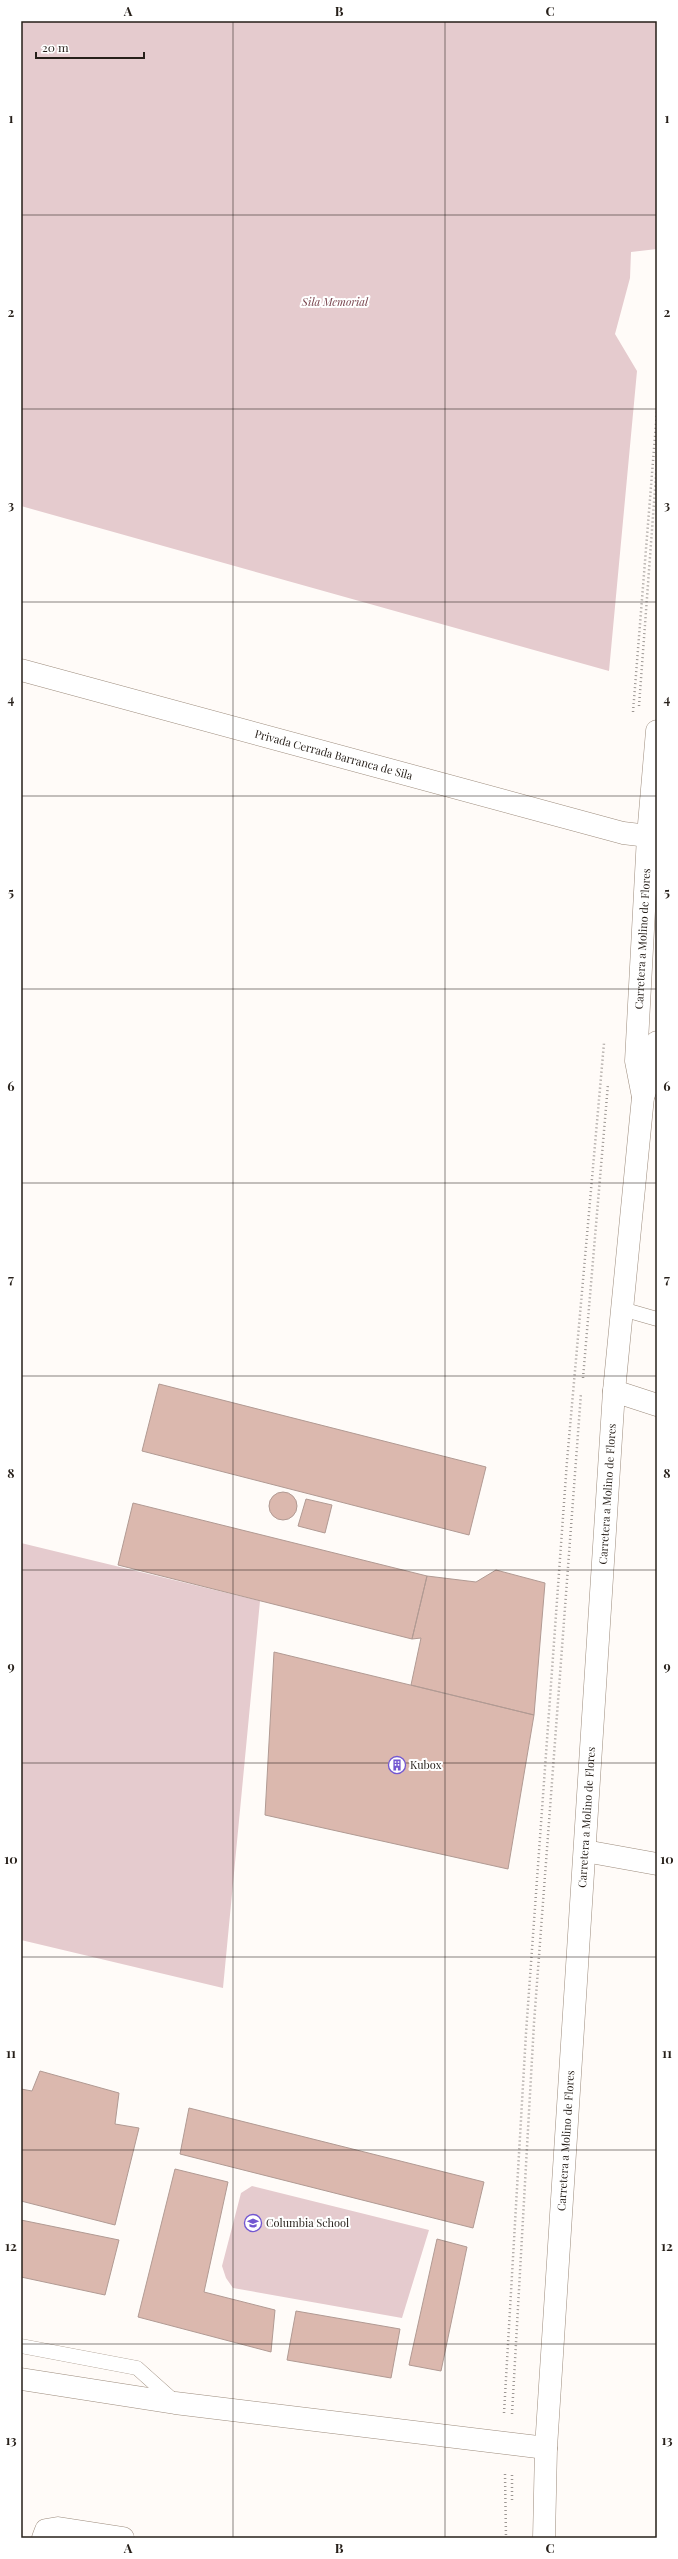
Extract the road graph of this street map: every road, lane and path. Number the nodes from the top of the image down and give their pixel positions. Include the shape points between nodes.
1 (657, 411) edge
2 (657, 462) edge
3 (21, 670) edge
4 (638, 712) dead end
5 (633, 717) dead end
6 (657, 731) edge
7 (648, 836) junction
8 (605, 1040) dead end
9 (657, 1042) edge
10 (608, 1080) dead end
11 (643, 1097) junction
12 (622, 1309) junction
13 (657, 1319) edge
14 (582, 1382) dead end
15 (582, 1390) dead end
16 (614, 1391) junction
17 (657, 1405) edge
18 (585, 1851) junction
19 (657, 1864) edge
20 (21, 2346) edge
21 (21, 2379) edge
22 (175, 2403) junction
23 (508, 2442) junction
24 (546, 2448) junction
25 (512, 2506) dead end
26 (43, 2538) edge
27 (123, 2538) edge
28 (506, 2538) edge
29 (544, 2538) edge

1 - 5 path
2 - 4 path
3 - 7 main road, Privada Cerrada Barranca de Sila via 623,833
6 - 7 main road, Carretera a Molino de Flores
7 - 11 main road, Carretera a Molino de Flores via 636,1061
8 - 23 path via 567,1461 539,1858 504,2414
9 - 11 main road, Carretera a Molino de Flores via 655,1064
10 - 14 path
11 - 12 main road, Carretera a Molino de Flores
12 - 13 lane
12 - 16 main road, Carretera a Molino de Flores
15 - 23 path via 535,2016
16 - 17 main road
16 - 18 main road, Carretera a Molino de Flores
18 - 19 main road
18 - 24 main road, Carretera a Molino de Flores
20 - 22 lane via 137,2368
21 - 22 main road
22 - 23 main road
23 - 24 main road
23 - 25 path
23 - 28 path
24 - 29 main road, Carretera a Molino de Flores
26 - 27 main road via 46,2530 58,2528

